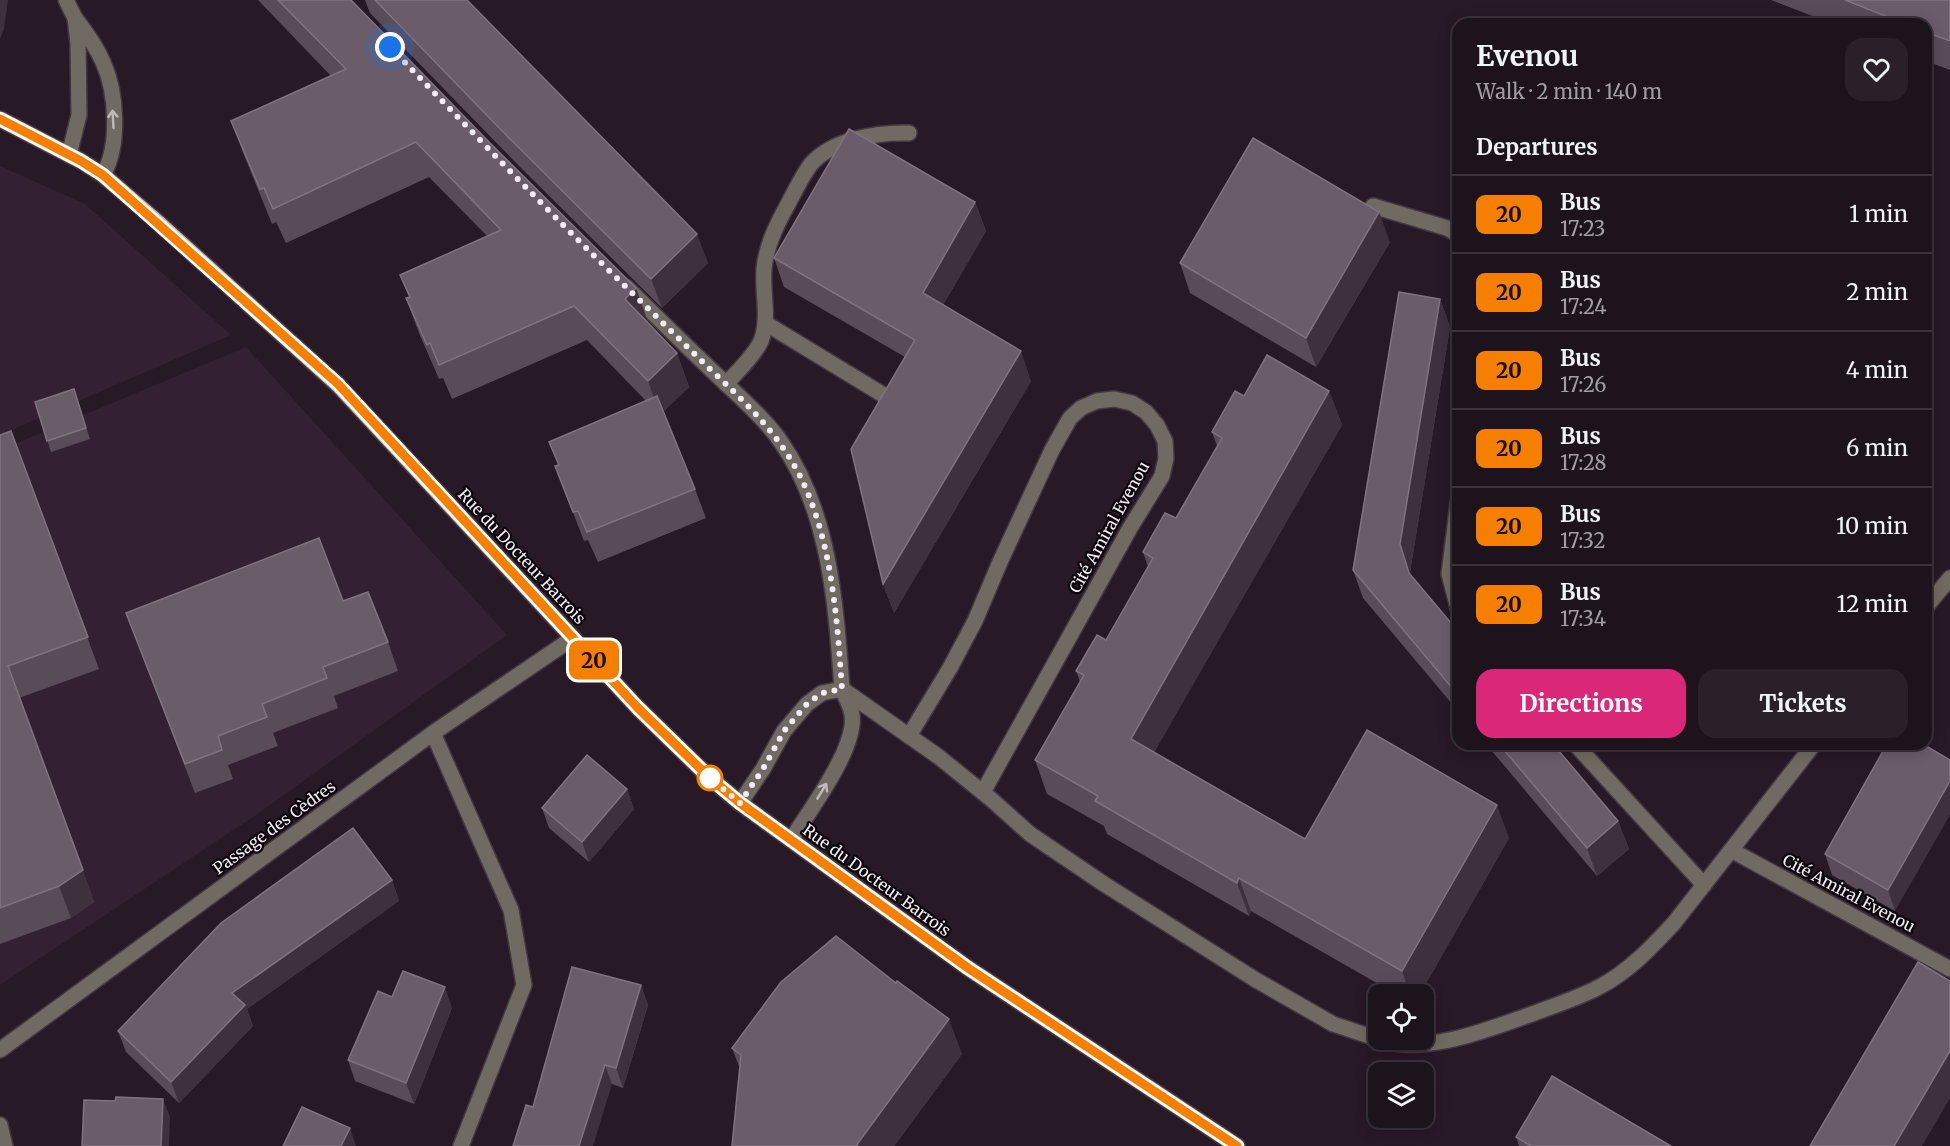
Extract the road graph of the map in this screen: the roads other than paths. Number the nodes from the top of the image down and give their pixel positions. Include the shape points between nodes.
1 (66, 0) edge
2 (75, 18) junction
3 (0, 119) edge
4 (909, 133) dead end
5 (69, 155) junction
6 (103, 175) junction
7 (1373, 206) edge
8 (1452, 231) edge
9 (613, 274) edge
10 (765, 323) junction
11 (726, 384) junction
12 (895, 402) edge
13 (1452, 550) edge
14 (1950, 578) edge
15 (1452, 585) edge
16 (1932, 600) edge
17 (573, 638) junction
18 (842, 689) junction
19 (433, 733) junction
20 (909, 736) junction
21 (1580, 750) edge
22 (1809, 750) edge
23 (983, 792) junction
24 (740, 803) junction
25 (791, 840) junction
26 (1731, 850) junction
27 (1704, 885) junction
28 (1950, 969) edge
29 (1368, 1035) edge
30 (1434, 1042) edge
31 (0, 1050) edge
32 (0, 1125) edge
33 (5, 1146) edge
34 (461, 1146) edge
35 (1237, 1146) edge

1 - 2 street
2 - 5 street via 79,116
6 -> 2 street via 114,138 111,86 103,62
3 - 5 main road, Rue du Docteur Barrois
4 - 10 street via 884,132 838,146 810,165 777,223 768,250 764,267
5 - 6 main road, Rue du Docteur Barrois
6 - 17 main road, Rue du Docteur Barrois via 338,384
7 - 8 street
9 - 11 street
10 - 11 street via 760,344
10 - 12 street
11 - 18 street via 781,442 814,508 825,550
13 - 15 street
14 - 16 street
17 - 19 street, Passage des Cèdres
17 - 24 main road, Rue du Docteur Barrois via 645,714
18 - 20 street
18 - 24 street via 822,693 807,704 784,731
25 -> 18 street via 843,756 852,733 852,714
19 - 31 street, Passage des Cèdres
19 - 34 street via 511,910 524,985
20 - 23 street
20 - 23 street, Cité Amiral Evenou via 975,621 1042,470 1070,418 1097,401 1114,399 1146,412 1165,441 1162,476
21 - 27 street
22 - 26 street
23 - 29 street via 1030,834 1104,884 1256,980 1333,1024
24 - 25 main road, Rue du Docteur Barrois
25 - 35 main road, Rue du Docteur Barrois via 968,968
26 - 27 street
26 - 28 street, Cité Amiral Evenou
27 - 30 street via 1652,947 1601,986 1518,1019
32 - 33 street

